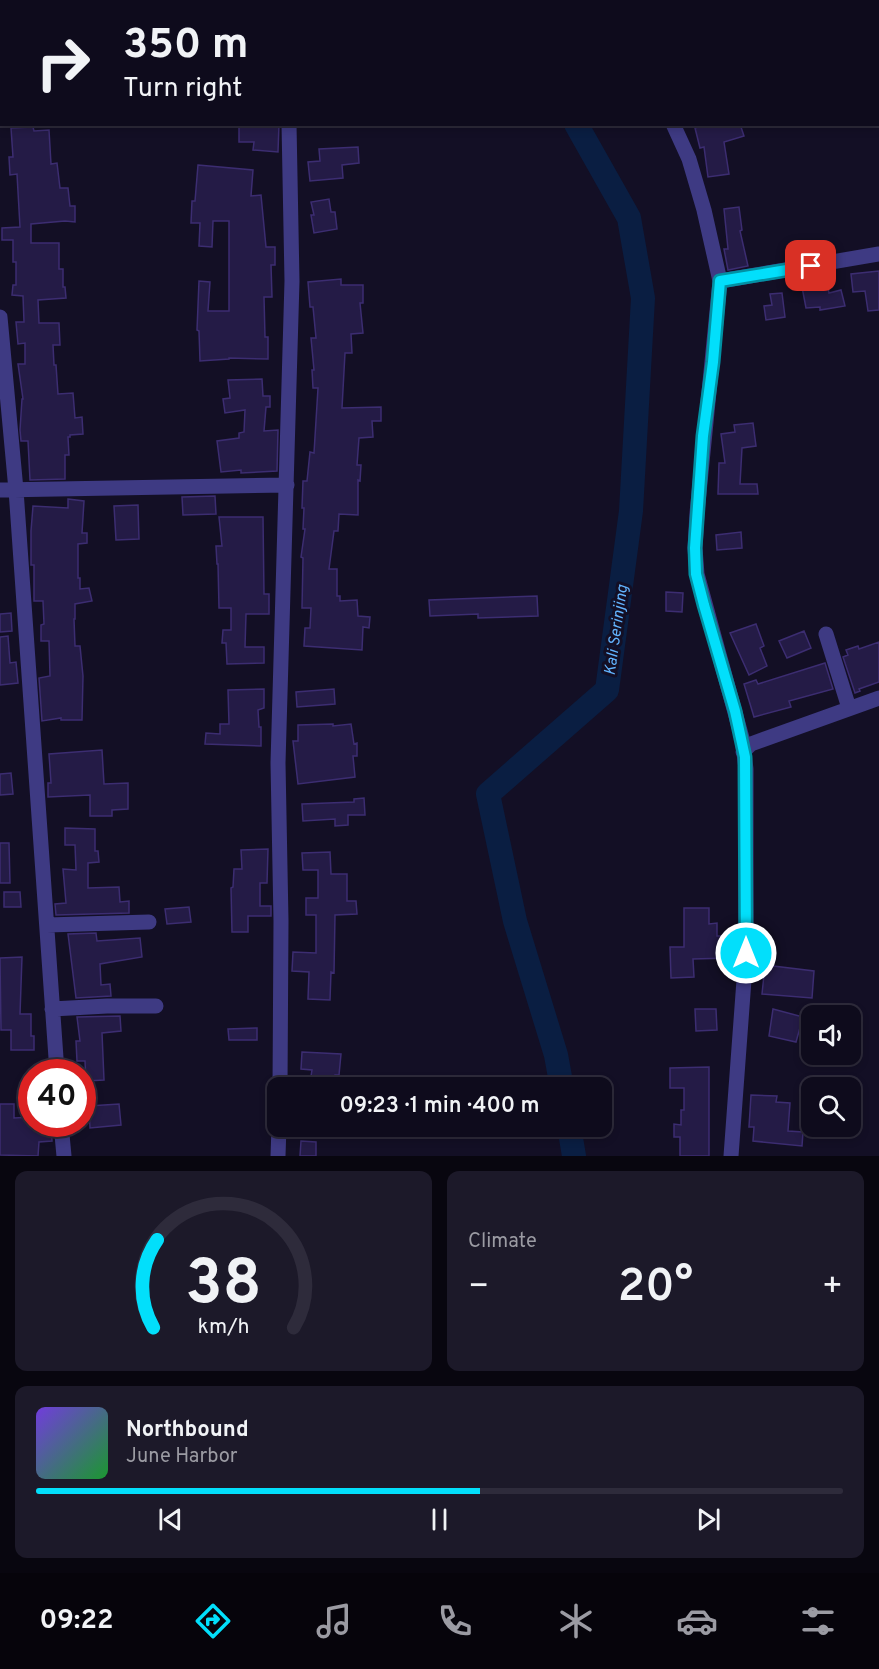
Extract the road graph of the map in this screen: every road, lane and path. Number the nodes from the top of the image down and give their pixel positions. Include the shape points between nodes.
1 (289, 126) edge
2 (674, 126) edge
3 (879, 254) edge
4 (720, 281) junction
5 (0, 317) edge
6 (287, 485) junction
7 (0, 490) edge
8 (16, 490) junction
9 (826, 634) dead end
10 (879, 698) edge
11 (849, 708) junction
12 (743, 752) junction
13 (149, 922) dead end
14 (47, 925) junction
15 (156, 1006) dead end
16 (52, 1010) junction
17 (56, 1059) edge
18 (280, 1077) edge
19 (63, 1137) edge
20 (279, 1137) edge
21 (64, 1156) edge
22 (278, 1156) edge
23 (731, 1156) edge

1 - 6 street via 292,280
2 - 4 street via 705,210
3 - 4 street
4 - 12 street via 703,436 696,574
5 - 8 street
6 - 8 street
6 - 18 street via 278,763
7 - 8 street
8 - 14 street
9 - 11 street
10 - 11 street
11 - 12 street via 751,744
12 - 23 street via 746,953
13 - 14 street
14 - 16 street
15 - 16 street
16 - 17 street
19 - 21 street
20 - 22 street

